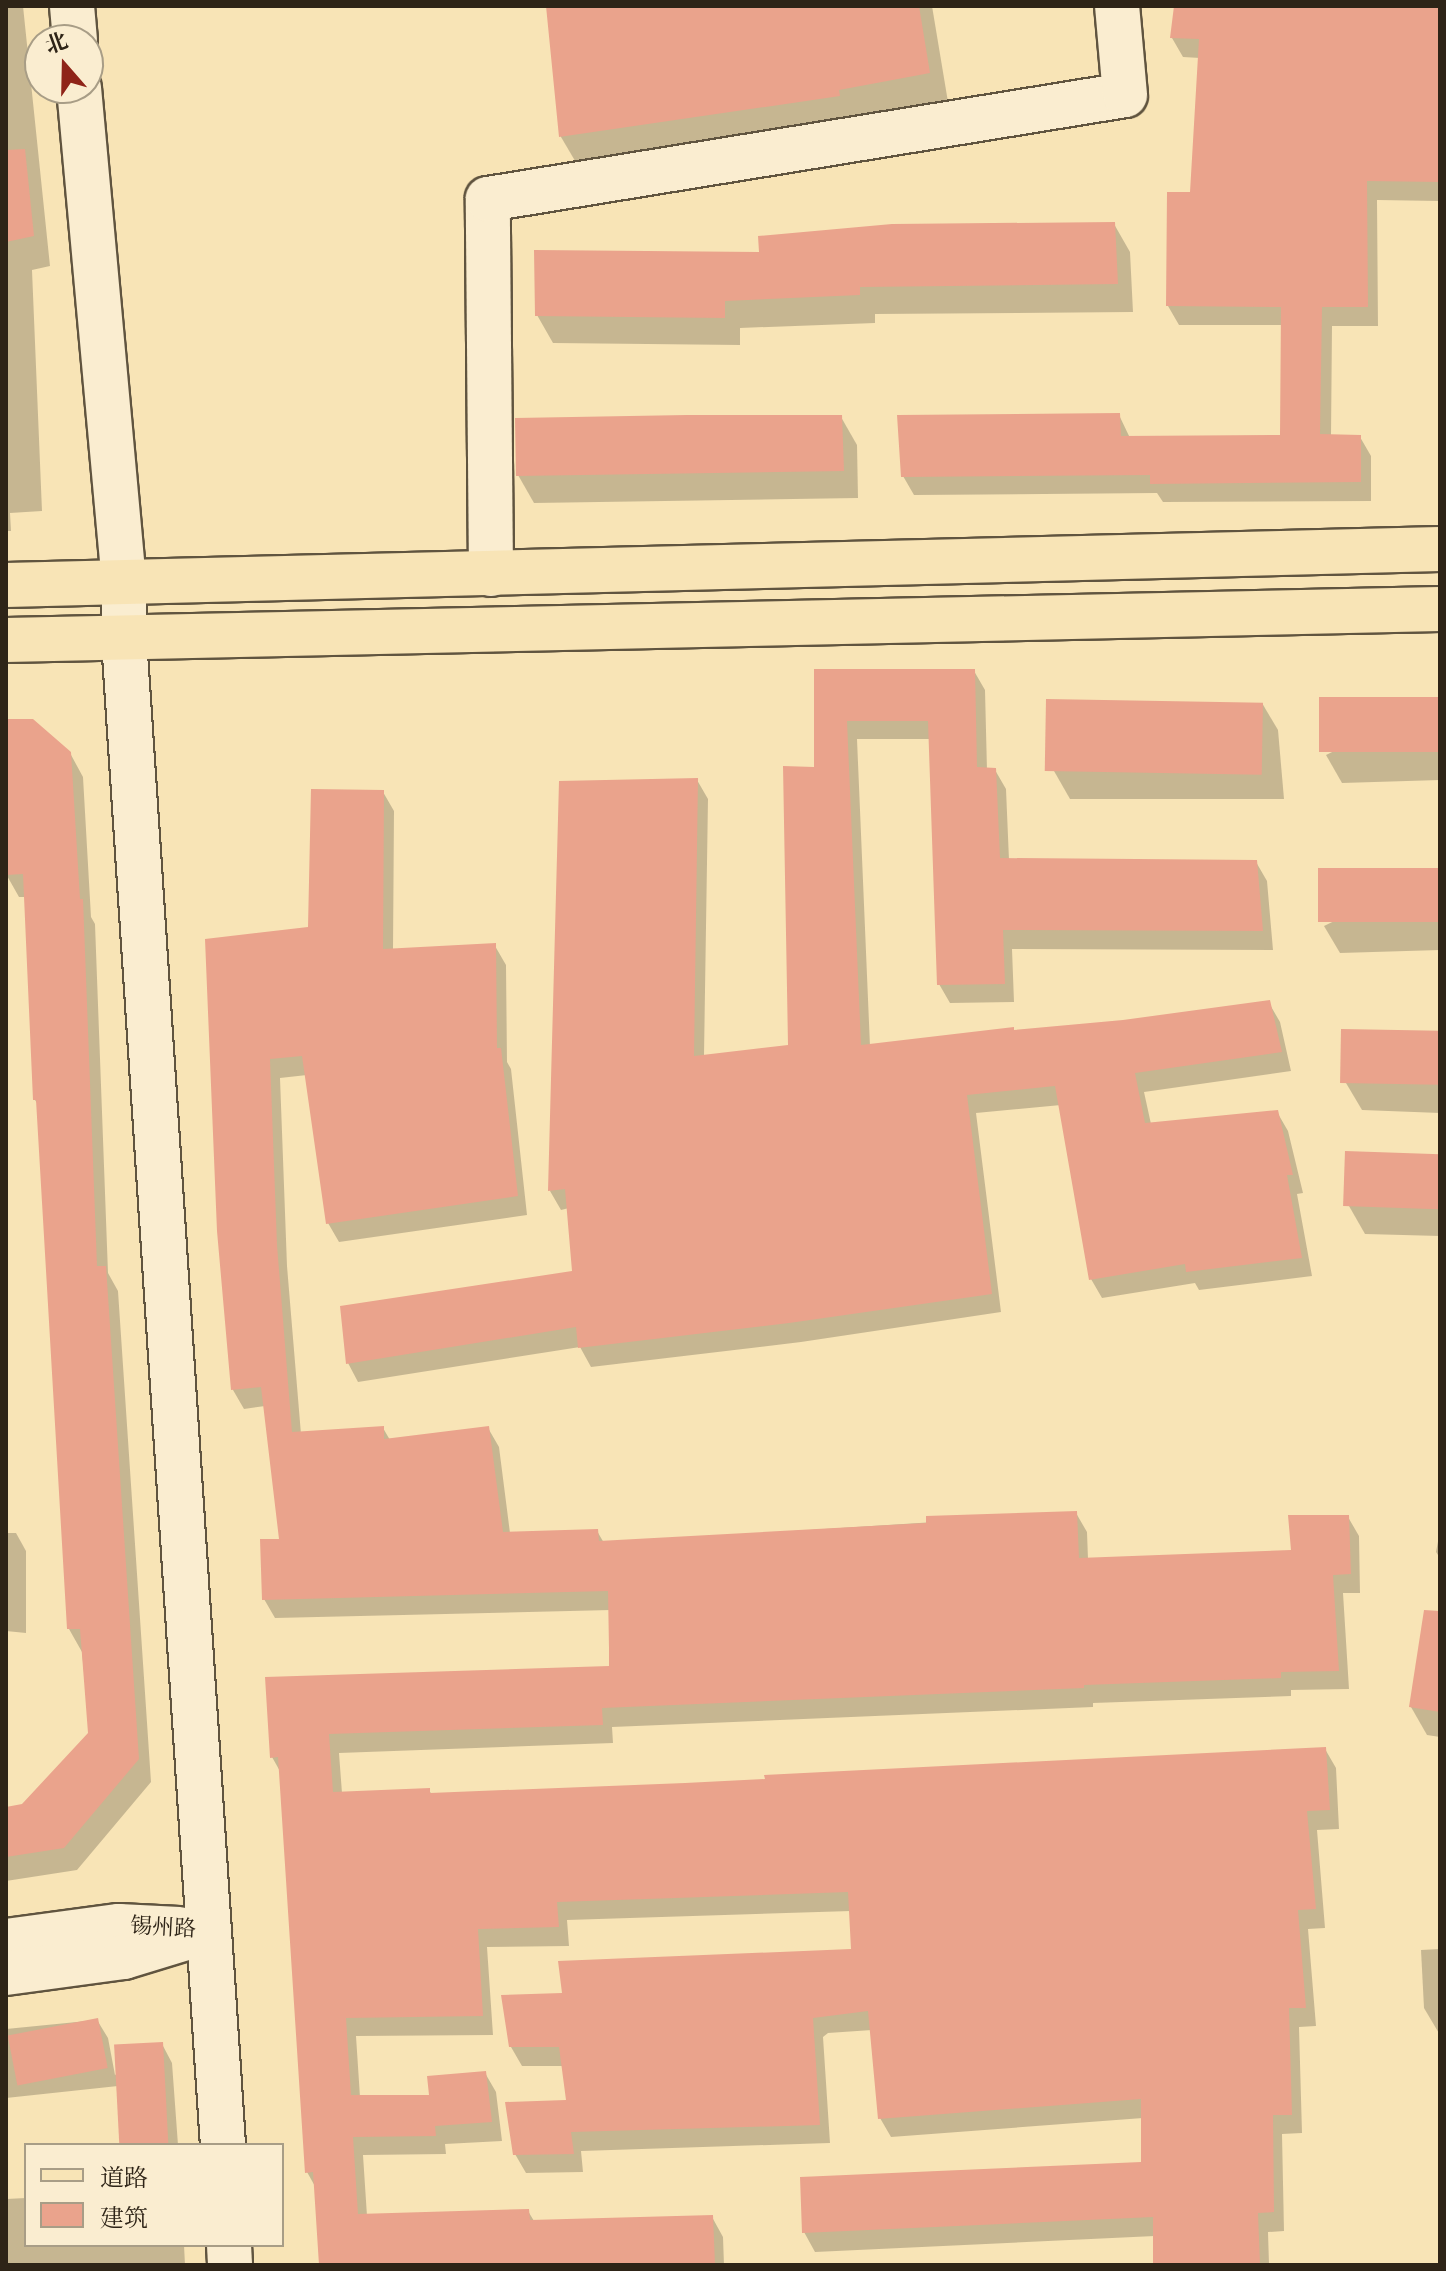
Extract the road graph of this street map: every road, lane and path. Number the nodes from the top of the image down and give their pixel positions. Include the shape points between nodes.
1 (1117, 6) edge
2 (80, 104) edge
3 (1440, 549) edge
4 (491, 574) junction
5 (124, 584) junction
6 (6, 585) edge
7 (1440, 609) edge
8 (124, 639) junction
9 (6, 640) edge
10 (209, 1931) junction
11 (6, 1941) edge
12 (6, 1973) edge
13 (223, 2143) edge

1 - 4 street via 1125,95 488,199
2 - 5 street
3 - 4 main road
4 - 5 main road
5 - 6 main road
5 - 8 street
7 - 8 main road
8 - 9 main road
8 - 10 street
10 - 11 street, 锡州路 via 119,1926
10 - 12 street, 锡州路 via 124,1957
10 - 13 street

